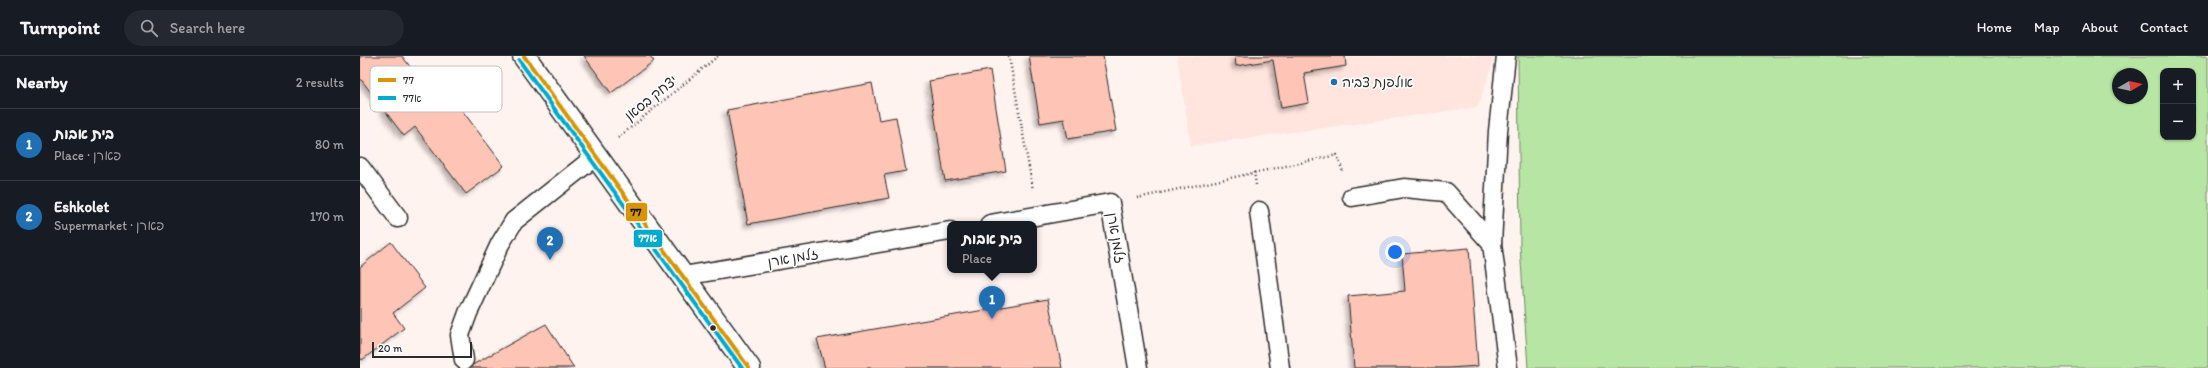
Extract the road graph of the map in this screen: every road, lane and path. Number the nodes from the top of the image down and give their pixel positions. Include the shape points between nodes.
1 (524, 56) edge
2 (718, 56) edge
3 (1009, 56) edge
4 (1506, 56) edge
5 (596, 156) junction
6 (360, 167) edge
7 (1352, 197) joint
8 (1110, 204) junction
9 (1259, 211) dead end
10 (1038, 216) junction
11 (398, 218) dead end
12 (1008, 221) edge
13 (947, 232) edge
14 (1492, 244) junction
15 (684, 276) junction
16 (464, 360) dead end
17 (749, 368) edge
18 (1138, 368) edge
19 (1280, 368) edge
20 (1508, 368) edge

1 - 5 street
2 - 5 path, יצחק בסאן
3 - 10 path
4 - 14 lane via 1498,131
5 - 15 street
5 - 16 lane via 514,221 500,244 460,335
6 - 11 lane
7 - 8 path via 1337,155
7 - 14 lane via 1404,188 1446,192
8 - 10 lane, זלמן ארן
8 - 18 lane, זלמן ארן
9 - 19 lane
10 - 12 lane, זלמן ארן
13 - 15 lane, זלמן ארן
14 - 20 lane
15 - 17 street

